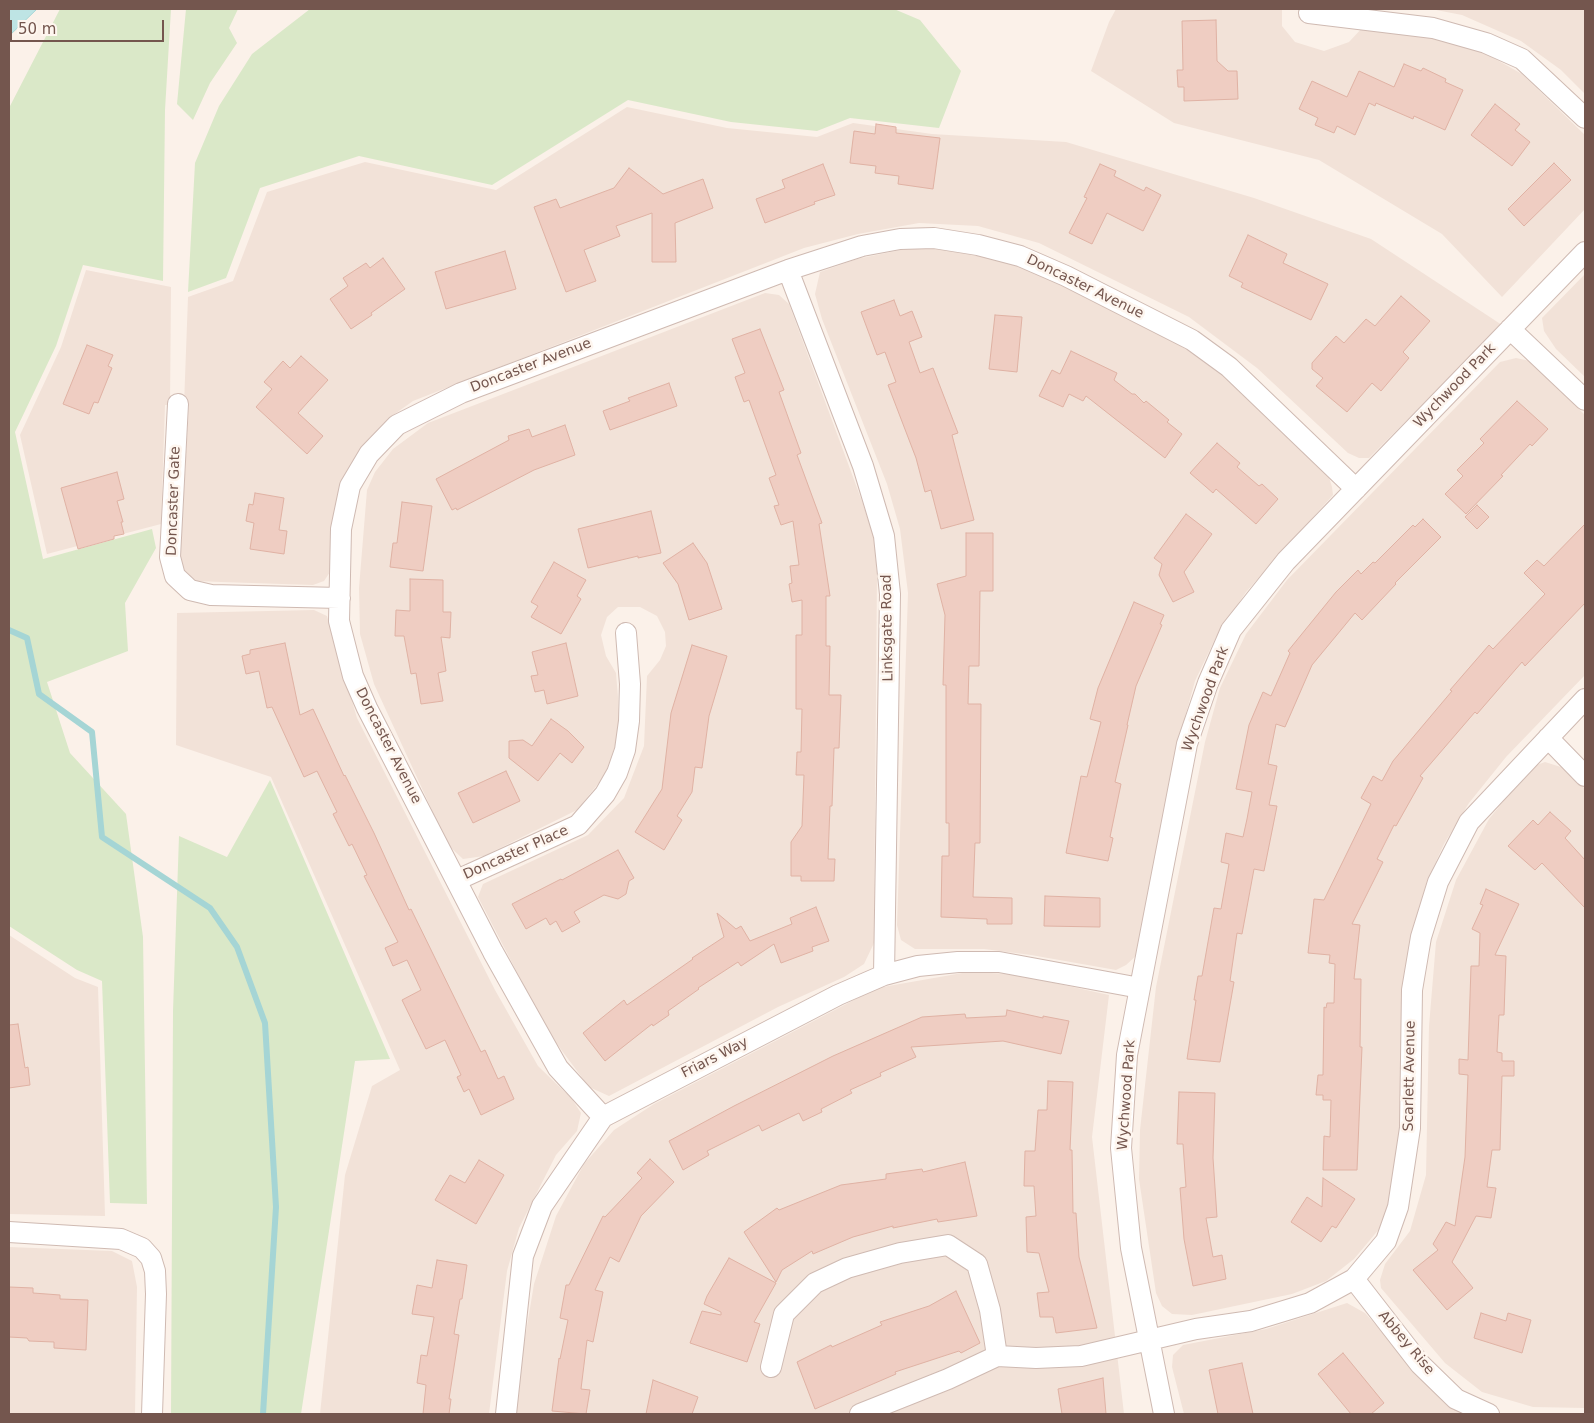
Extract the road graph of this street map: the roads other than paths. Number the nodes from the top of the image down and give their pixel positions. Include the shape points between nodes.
1 (1309, 12) dead end
2 (1585, 118) edge
3 (1585, 252) edge
4 (788, 270) junction
5 (1510, 329) junction
6 (1585, 400) edge
7 (178, 404) dead end
8 (1356, 489) junction
9 (340, 598) junction
10 (626, 633) dead end
11 (1585, 699) edge
12 (1548, 738) junction
13 (1585, 776) edge
14 (457, 880) junction
15 (884, 975) junction
16 (1140, 988) junction
17 (603, 1117) junction
18 (9, 1232) edge
19 (1354, 1279) junction
20 (1149, 1339) junction
21 (997, 1356) junction
22 (772, 1367) dead end
23 (152, 1414) edge
24 (506, 1414) edge
25 (860, 1414) edge
26 (1164, 1414) edge
27 (1489, 1414) edge

1 - 2 street via 1433,28 1486,43 1522,59
3 - 5 street, Wychwood Park
4 - 8 street, Doncaster Avenue via 862,246 900,239 943,239 978,244 1020,256 1192,340 1229,367
4 - 9 street, Doncaster Avenue via 460,393 397,424 369,454 350,486 341,529
4 - 15 street, Linksgate Road via 863,466 884,536 890,594
5 - 6 street
5 - 8 street, Wychwood Park
7 - 9 street, Doncaster Gate via 170,557 175,576 190,590 211,595
8 - 16 street, Wychwood Park via 1286,561 1232,630 1208,683 1187,744
9 - 14 street, Doncaster Avenue via 339,621 353,676
10 - 14 street, Doncaster Place via 629,721 625,750 605,794 578,825
11 - 12 street, Scarlett Avenue
12 - 13 street
12 - 19 street, Scarlett Avenue via 1469,822 1438,882 1421,937 1412,990 1410,1128 1398,1207 1386,1241
14 - 17 street, Doncaster Avenue via 558,1068
15 - 16 street, Friars Way via 918,966 1000,962
15 - 17 street, Friars Way via 838,995
16 - 20 street, Wychwood Park via 1127,1055 1121,1148 1131,1248
17 - 24 street, Friars Way via 542,1206 523,1256
18 - 23 street via 121,1239 142,1248 151,1258 155,1271
19 - 20 street, Scarlett Avenue via 1310,1303 1251,1322
19 - 27 street, Abbey Rise via 1420,1364 1456,1399
20 - 21 street via 1081,1356
20 - 26 street, Wychwood Park
21 - 22 street via 990,1310 977,1264 948,1245 856,1266 815,1282 784,1314
21 - 25 street

